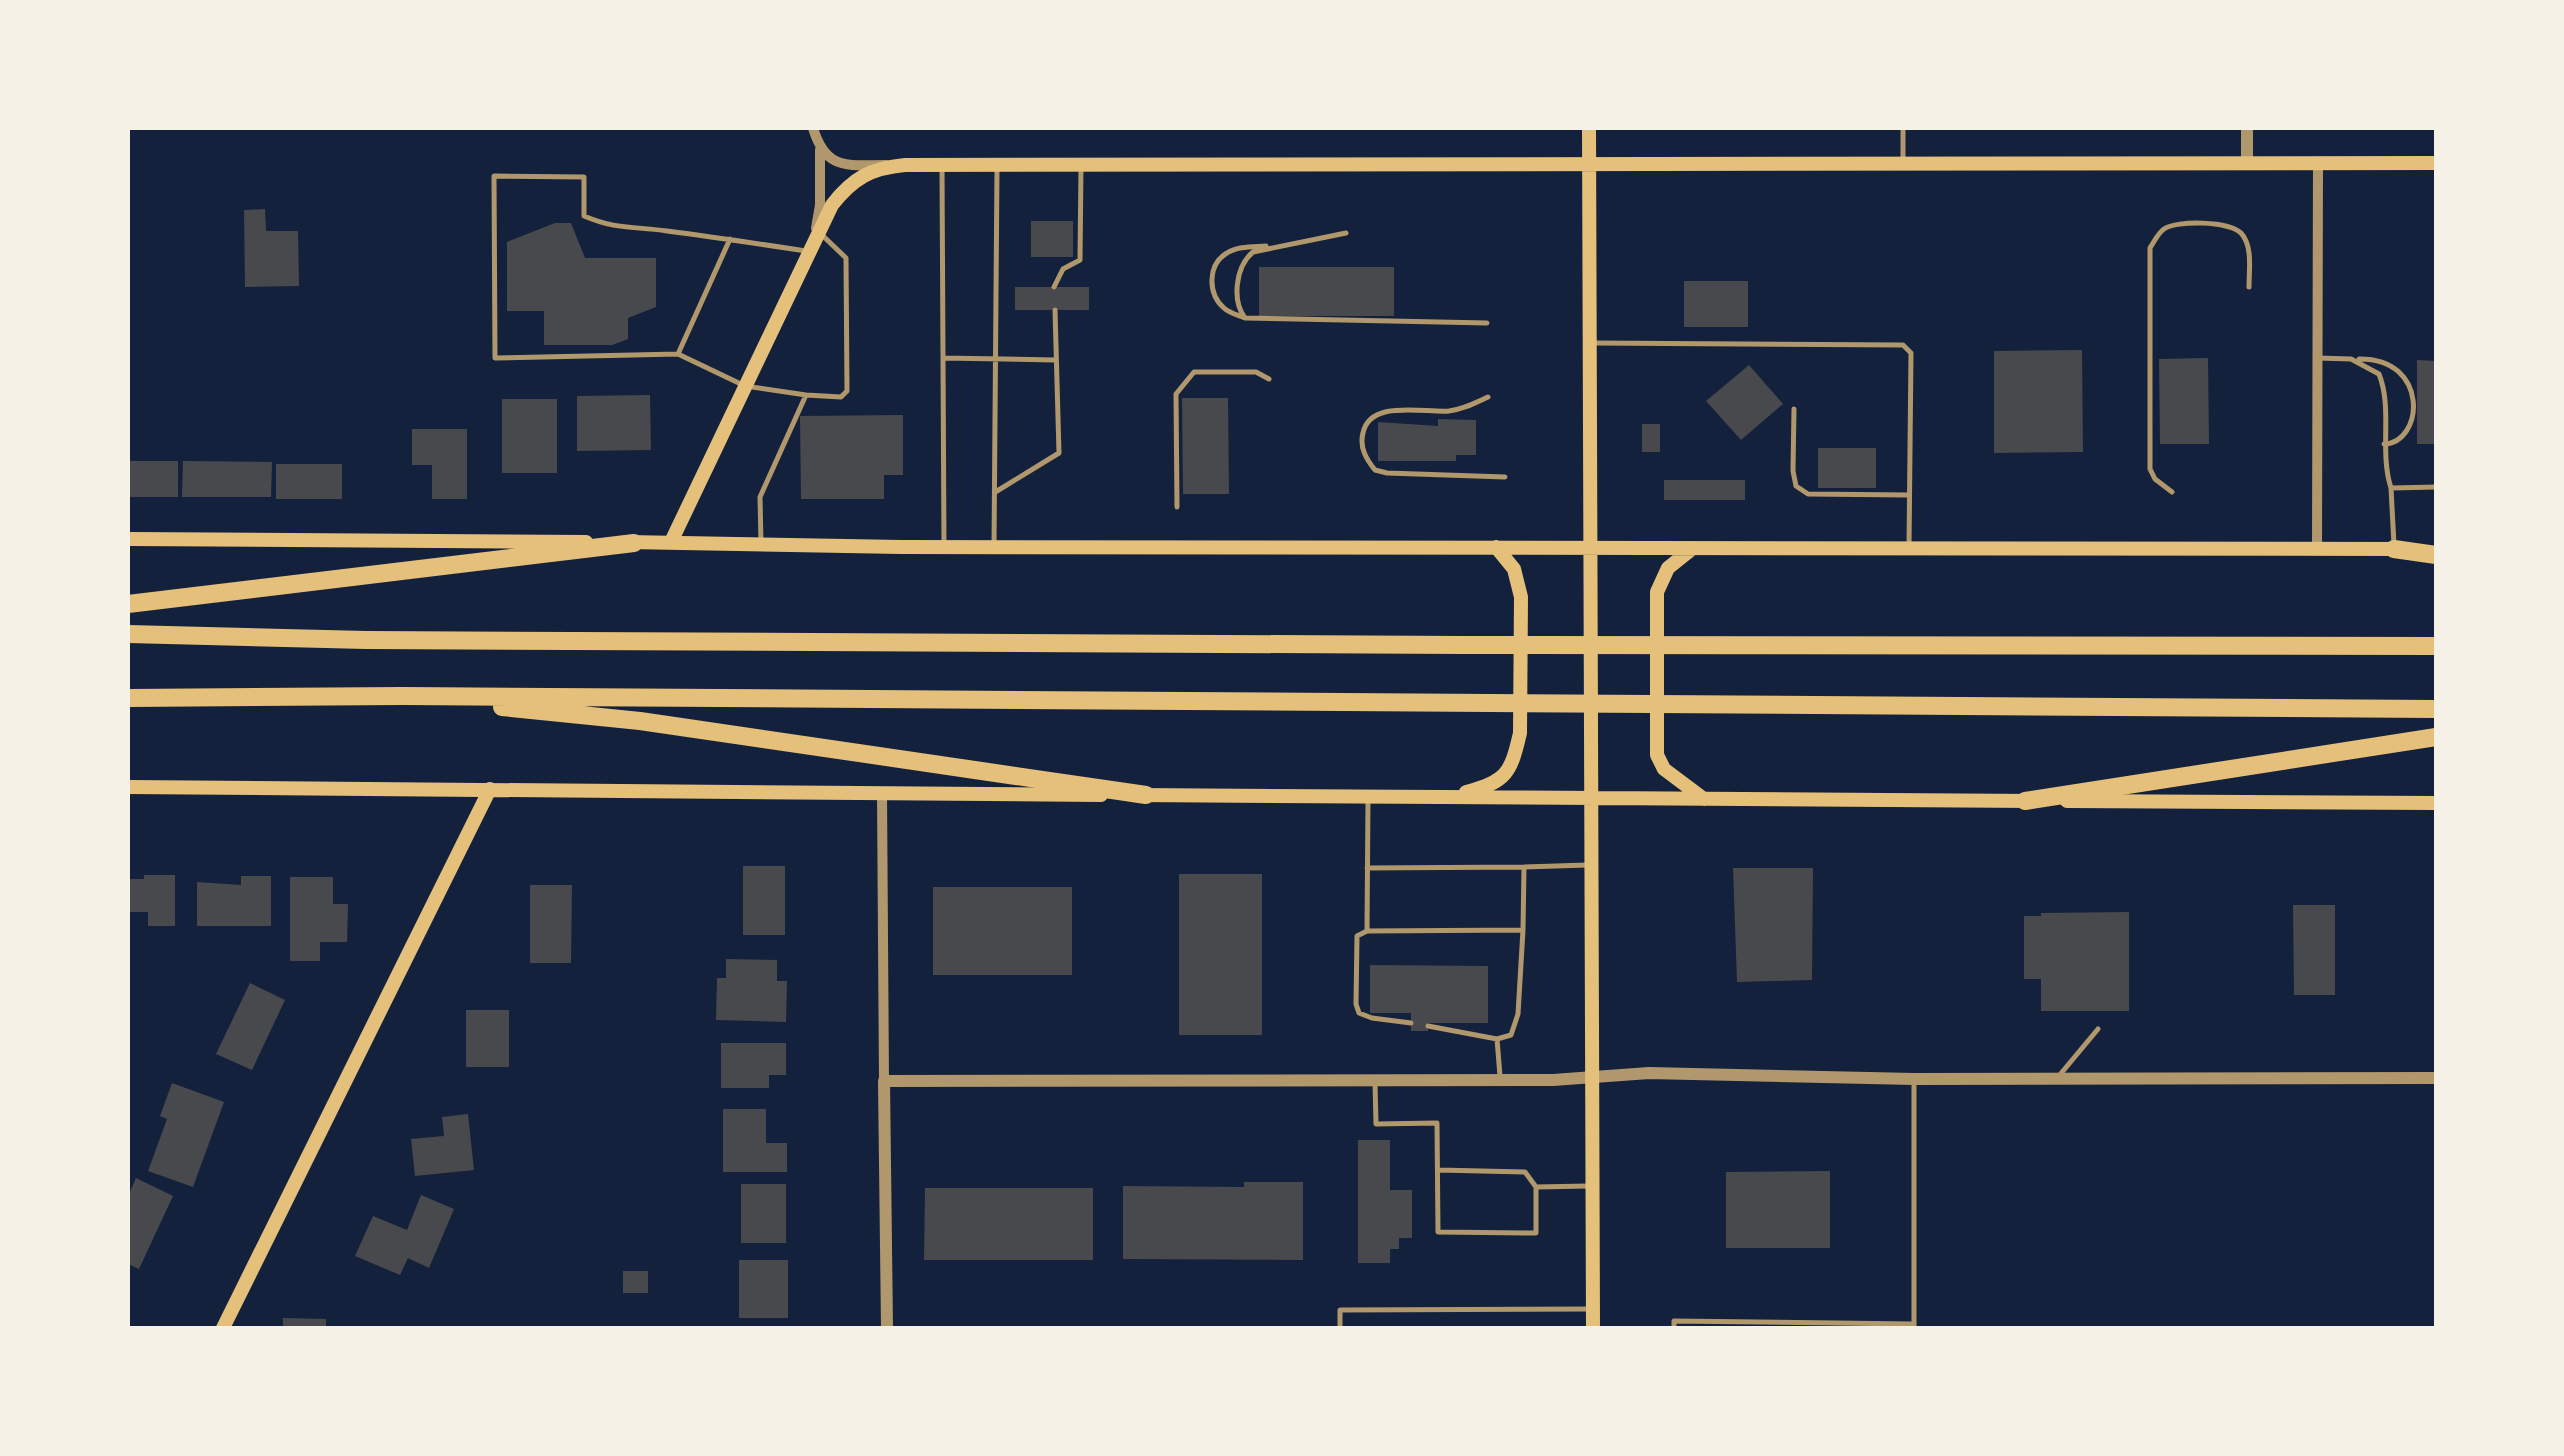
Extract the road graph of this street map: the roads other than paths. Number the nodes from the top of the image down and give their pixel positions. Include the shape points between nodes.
1 (813, 128) edge
2 (1589, 128) edge
3 (1904, 128) edge
4 (2247, 128) edge
5 (820, 149) junction
6 (2247, 163) junction
7 (2318, 163) junction
8 (2436, 163) edge
9 (1903, 164) junction
10 (905, 165) junction
11 (942, 165) junction
12 (997, 165) junction
13 (1080, 165) junction
14 (1589, 165) junction
15 (1346, 234) dead end
16 (730, 239) junction
17 (813, 243) junction
18 (1284, 244) junction
19 (1054, 287) dead end
20 (2250, 287) dead end
21 (1054, 310) dead end
22 (1246, 318) junction
23 (1487, 323) dead end
24 (1591, 343) junction
25 (678, 354) junction
26 (943, 358) junction
27 (995, 358) junction
28 (2318, 358) junction
29 (2350, 359) junction
30 (1056, 360) junction
31 (1269, 379) dead end
32 (745, 386) junction
33 (806, 396) junction
34 (1488, 397) dead end
35 (1794, 409) dead end
36 (2384, 444) junction
37 (1505, 477) dead end
38 (2436, 487) edge
39 (2391, 488) junction
40 (996, 491) junction
41 (2172, 492) dead end
42 (1909, 496) junction
43 (1178, 508) dead end
44 (128, 539) edge
45 (634, 542) junction
46 (671, 542) junction
47 (760, 544) junction
48 (944, 547) junction
49 (994, 547) junction
50 (1496, 548) junction
51 (1592, 548) junction
52 (1693, 548) junction
53 (1909, 548) junction
54 (2394, 548) junction
55 (2317, 549) junction
56 (2436, 552) edge
57 (128, 604) edge
58 (128, 634) edge
59 (2436, 646) edge
60 (402, 696) junction
61 (128, 698) edge
62 (2436, 709) edge
63 (2436, 737) edge
64 (128, 787) edge
65 (490, 789) junction
66 (882, 793) junction
67 (1146, 795) junction
68 (1368, 797) junction
69 (1446, 797) junction
70 (1590, 798) junction
71 (1704, 799) junction
72 (2026, 800) junction
73 (2436, 803) edge
74 (1591, 865) junction
75 (1524, 867) junction
76 (1367, 868) junction
77 (1524, 930) junction
78 (1367, 931) junction
79 (1411, 1023) dead end
80 (1428, 1026) dead end
81 (2098, 1029) dead end
82 (1497, 1040) junction
83 (1592, 1077) junction
84 (2436, 1078) edge
85 (2056, 1079) junction
86 (1375, 1080) junction
87 (1500, 1080) junction
88 (1914, 1080) junction
89 (884, 1081) junction
90 (1438, 1170) junction
91 (1592, 1186) junction
92 (1536, 1187) junction
93 (1593, 1309) junction
94 (1710, 1325) edge
95 (1739, 1325) edge
96 (1782, 1326) edge
97 (1814, 1326) edge
98 (1860, 1326) edge
99 (1914, 1326) edge
100 (223, 1328) edge
101 (887, 1328) edge
102 (1340, 1328) edge
103 (1594, 1328) edge
104 (1674, 1328) edge

1 - 5 street
2 - 14 main road
3 - 9 lane
4 - 6 street
5 - 10 street via 843,165
5 - 17 street
6 - 7 main road
6 - 9 main road
7 - 8 main road
7 - 28 street
9 - 14 main road
10 - 11 main road
10 - 17 main road via 881,167 846,187
11 - 12 main road
11 - 26 lane
12 - 13 main road
12 - 27 lane
13 - 14 main road
13 - 19 lane via 1080,260 1063,269
14 - 24 main road
15 - 18 lane
16 - 17 lane
16 - 25 lane
16 - 25 lane via 611,228 584,216 584,178 494,176 495,358
17 - 32 main road
17 - 33 lane via 846,258 847,391
18 - 22 lane via 1244,259 1238,294
18 - 22 lane via 1237,249 1213,266 1218,301
20 - 41 lane via 2249,250 2240,232 2223,224 2176,224 2161,230 2150,248 2150,468
21 - 30 lane
22 - 23 lane
24 - 42 lane via 1902,345 1911,353
24 - 51 main road
25 - 32 lane
26 - 27 lane
26 - 48 lane
27 - 30 lane
27 - 40 lane
28 - 29 lane
28 - 55 street
29 - 36 lane via 2379,374 2384,386
29 - 36 lane via 2388,362 2412,388 2408,434
30 - 40 lane via 1059,453
31 - 43 lane via 1256,372 1194,372 1176,394
32 - 33 lane
32 - 46 main road
33 - 47 lane via 760,497
34 - 37 lane via 1451,411 1384,412 1370,418 1362,448 1376,470 1387,473
35 - 42 lane via 1796,486 1808,494
36 - 39 lane
38 - 39 lane
39 - 54 lane
40 - 49 lane
42 - 53 lane
44 - 45 main road
45 - 46 main road
45 - 57 highway
46 - 47 main road
47 - 48 main road
48 - 49 main road
49 - 50 main road
50 - 51 main road
50 - 69 main road via 1514,569 1521,597 1520,732 1510,765 1493,786
51 - 52 main road
51 - 70 main road
52 - 53 main road
52 - 71 main road via 1668,568 1657,592 1657,755 1664,769
53 - 55 main road
54 - 55 main road
54 - 56 highway
58 - 59 highway
60 - 61 highway
60 - 62 highway
60 - 67 highway via 640,721
63 - 72 highway
64 - 65 main road
65 - 66 main road
65 - 100 main road
66 - 67 main road
66 - 89 street
67 - 68 main road
68 - 69 main road
68 - 76 lane
69 - 70 main road
70 - 71 main road
70 - 74 main road
71 - 72 main road
72 - 73 main road
74 - 75 lane
74 - 83 main road
75 - 76 lane
75 - 77 lane
76 - 78 lane
77 - 78 lane
77 - 82 lane via 1518,1014 1510,1035
78 - 79 lane via 1357,936 1360,1013
80 - 82 lane
81 - 85 lane
82 - 87 lane
83 - 87 street
83 - 88 street
83 - 91 main road
84 - 85 street
85 - 88 street
86 - 87 street
86 - 89 street
86 - 90 lane via 1376,1124 1437,1123
88 - 99 lane
89 - 101 street
90 - 92 lane via 1525,1172
90 - 92 lane via 1438,1232 1536,1233
91 - 92 lane
91 - 93 main road
93 - 102 lane via 1340,1310
93 - 103 main road
94 - 95 lane
94 - 104 lane via 1674,1321
95 - 96 lane
96 - 97 lane
97 - 98 lane
98 - 99 lane

